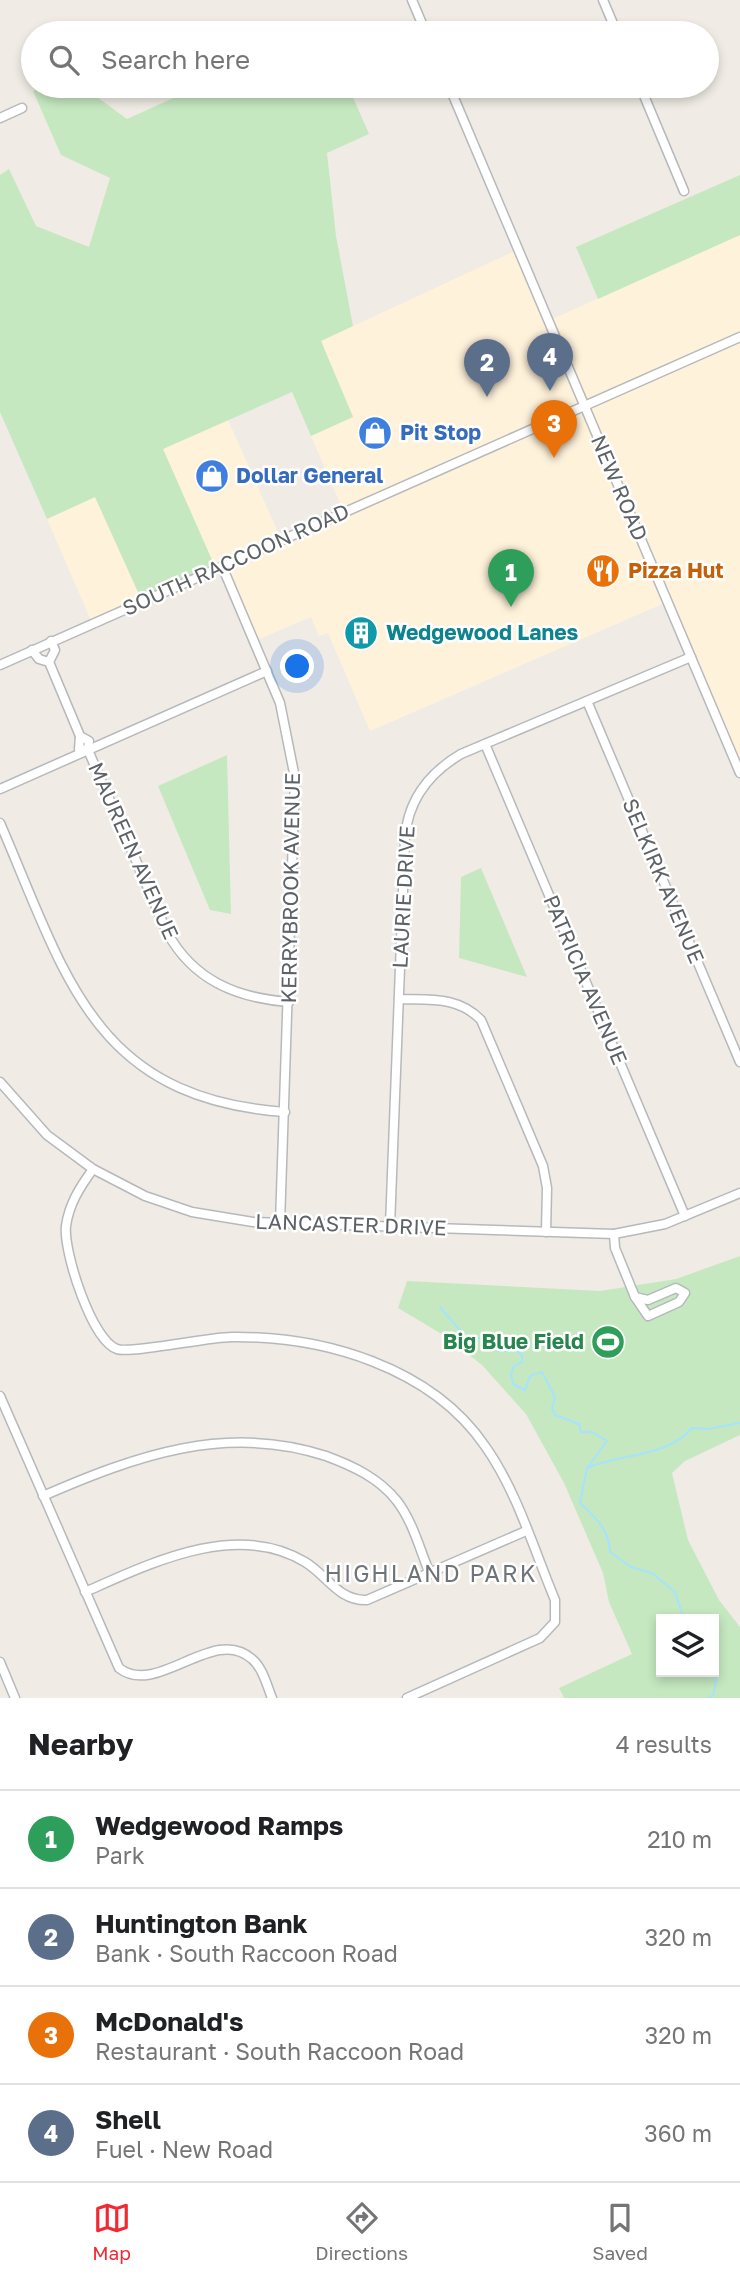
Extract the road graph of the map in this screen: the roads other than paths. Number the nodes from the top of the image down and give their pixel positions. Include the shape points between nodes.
1 (412, 0) edge
2 (603, 0) edge
3 (421, 21) edge
4 (612, 21) edge
5 (454, 98) edge
6 (645, 98) edge
7 (22, 108) dead end
8 (0, 118) edge
9 (684, 191) dead end
10 (740, 337) edge
11 (585, 406) junction
12 (222, 566) junction
13 (51, 641) junction
14 (32, 650) junction
15 (691, 657) junction
16 (49, 662) junction
17 (0, 664) edge
18 (267, 671) junction
19 (587, 701) junction
20 (485, 744) junction
21 (89, 750) junction
22 (740, 774) edge
23 (0, 789) edge
24 (0, 823) edge
25 (399, 999) junction
26 (289, 1002) junction
27 (740, 1062) edge
28 (0, 1082) edge
29 (285, 1112) junction
30 (93, 1169) junction
31 (740, 1193) edge
32 (685, 1216) junction
33 (280, 1223) junction
34 (390, 1226) junction
35 (546, 1232) junction
36 (614, 1234) junction
37 (635, 1297) junction
38 (0, 1396) edge
39 (43, 1496) junction
40 (526, 1531) junction
41 (430, 1574) junction
42 (85, 1592) junction
43 (0, 1662) edge
44 (15, 1698) edge
45 (272, 1698) edge
46 (407, 1698) edge

1 - 3 street
2 - 4 street
5 - 11 street, NEW ROAD
6 - 9 street
7 - 8 street
10 - 11 street, SOUTH RACCOON ROAD
11 - 12 street, SOUTH RACCOON ROAD
11 - 15 street, NEW ROAD
12 - 13 street, SOUTH RACCOON ROAD
12 - 18 street, KERRYBROOK AVENUE
13 - 14 street, SOUTH RACCOON ROAD
13 - 16 street via 55,650
14 - 16 street
14 - 17 street, SOUTH RACCOON ROAD
15 - 19 street, LAURIE DRIVE
15 - 22 street, NEW ROAD
16 - 21 street, MAUREEN AVENUE via 80,736 89,741
18 - 21 street
18 - 26 street, KERRYBROOK AVENUE via 287,726 295,778
19 - 20 street, LAURIE DRIVE
19 - 27 street, SELKIRK AVENUE
20 - 25 street, LAURIE DRIVE via 439,768 422,788 409,815
20 - 32 street, PATRICIA AVENUE
21 - 23 street
21 - 26 street, MAUREEN AVENUE via 167,932 182,955 202,975 229,991
24 - 29 street via 69,983 108,1038 143,1068 186,1092 234,1107
25 - 34 street, LAURIE DRIVE
25 - 35 street via 453,1001 481,1020 543,1166
26 - 29 street, KERRYBROOK AVENUE
28 - 30 street, LANCASTER DRIVE via 39,1127
29 - 33 street, KERRYBROOK AVENUE
30 - 33 street, LANCASTER DRIVE via 145,1196 192,1212
30 - 40 street via 71,1206 66,1244 100,1336 110,1346 123,1351 204,1338 268,1338 328,1348 391,1370 439,1397 472,1429 494,1460
31 - 32 street, LANCASTER DRIVE
32 - 36 street, LANCASTER DRIVE via 648,1229
33 - 34 street, LANCASTER DRIVE
34 - 35 street, LANCASTER DRIVE
35 - 36 street, LANCASTER DRIVE
36 - 37 street
37 - 37 street via 648,1300 676,1289 685,1293 679,1302 648,1316
38 - 39 street
39 - 41 street via 125,1462 184,1446 235,1441 287,1446 345,1464 385,1487 404,1511
39 - 42 street
40 - 41 street
40 - 46 street via 555,1600 557,1614 551,1629 531,1643
41 - 42 street via 360,1600 340,1593 299,1559 265,1548 229,1546 173,1556
42 - 45 street via 115,1663 128,1675 153,1677 210,1654 239,1652 258,1666
43 - 44 street

